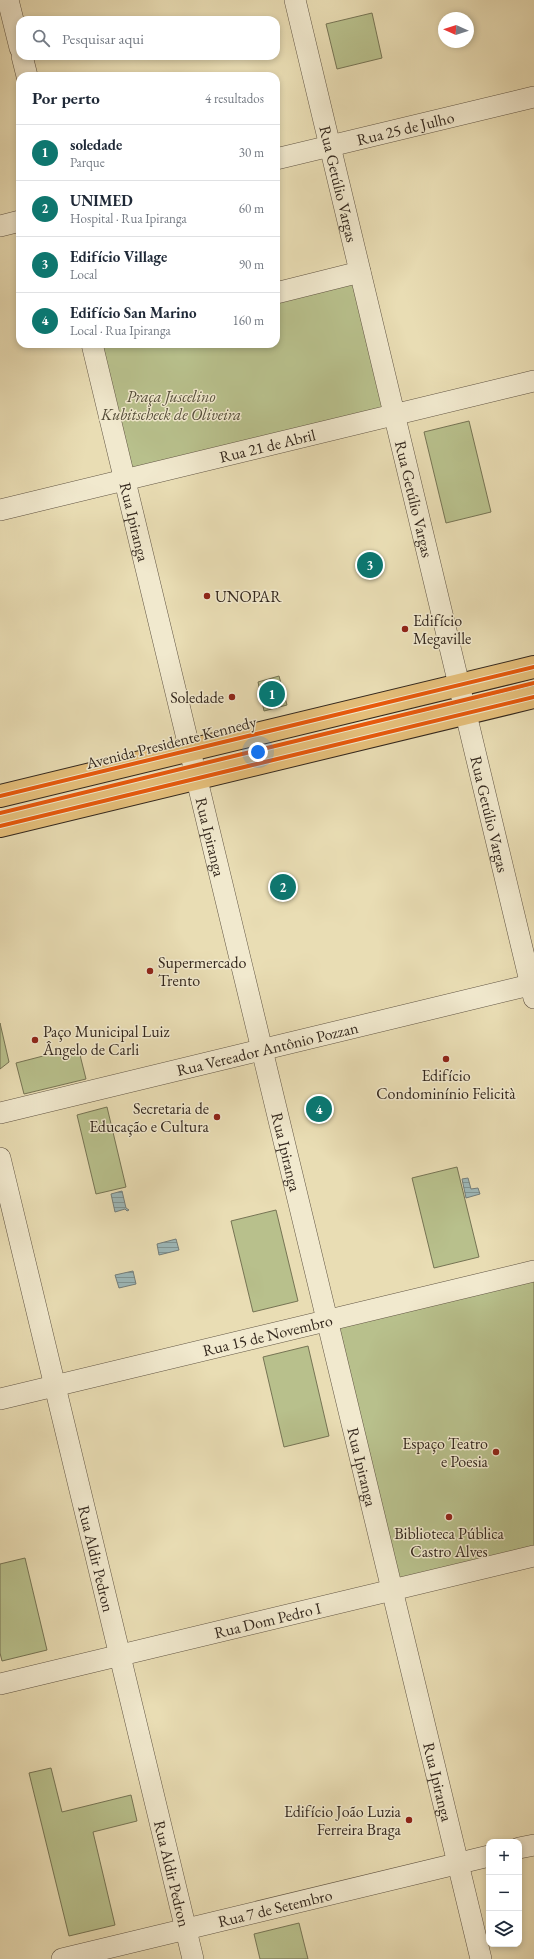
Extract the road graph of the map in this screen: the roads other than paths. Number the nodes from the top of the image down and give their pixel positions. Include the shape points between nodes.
1 (8, 0) edge
2 (295, 0) edge
3 (16, 32) edge
4 (23, 60) edge
5 (26, 72) edge
6 (534, 97) edge
7 (330, 146) junction
8 (280, 158) edge
9 (16, 222) edge
10 (0, 226) edge
11 (360, 272) junction
12 (280, 292) edge
13 (93, 348) edge
14 (534, 381) edge
15 (394, 415) junction
16 (125, 480) junction
17 (0, 510) edge
18 (534, 667) edge
19 (459, 685) junction
20 (534, 698) edge
21 (465, 714) junction
22 (191, 750) junction
23 (197, 779) junction
24 (0, 796) edge
25 (0, 826) edge
26 (533, 989) edge
27 (262, 1049) junction
28 (0, 1113) edge
29 (0, 1158) edge
30 (534, 1271) edge
31 (327, 1321) junction
32 (55, 1386) junction
33 (0, 1399) edge
34 (534, 1556) edge
35 (392, 1590) junction
36 (120, 1656) junction
37 (0, 1684) edge
38 (534, 1845) edge
39 (522, 1847) edge
40 (486, 1857) edge
41 (458, 1863) junction
42 (185, 1929) junction
43 (62, 1959) edge
44 (193, 1959) edge
45 (481, 1959) edge

1 - 3 street
2 - 7 street, Rua Getúlio Vargas
4 - 5 street
6 - 7 street, Rua 25 de Julho
7 - 8 street, Rua 25 de Julho
7 - 11 street, Rua Getúlio Vargas
9 - 10 street
11 - 12 street
11 - 15 street, Rua Getúlio Vargas
13 - 16 street, Rua Ipiranga
14 - 15 street, Rua 21 de Abril
15 - 16 street, Rua 21 de Abril
15 - 19 street, Rua Getúlio Vargas
16 - 17 street, Rua 21 de Abril
16 - 22 street, Rua Ipiranga
18 - 19 main road, Avenida Presidente Kennedy
19 - 21 street, Rua Getúlio Vargas
19 - 22 main road, Avenida Presidente Kennedy
20 - 21 main road
21 - 23 main road
21 - 26 street, Rua Getúlio Vargas
22 - 23 street, Rua Ipiranga
22 - 24 main road, Avenida Presidente Kennedy
23 - 25 main road
23 - 27 street, Rua Ipiranga
26 - 27 street, Rua Vereador Antônio Pozzan
27 - 28 street, Rua Vereador Antônio Pozzan
27 - 31 street, Rua Ipiranga
29 - 32 street, Rua Aldir Pedron
30 - 31 street, Rua 15 de Novembro
31 - 32 street, Rua 15 de Novembro
31 - 35 street, Rua Ipiranga
32 - 33 street, Rua 15 de Novembro
32 - 36 street, Rua Aldir Pedron
34 - 35 street, Rua Dom Pedro I
35 - 36 street, Rua Dom Pedro I
35 - 41 street, Rua Ipiranga
36 - 37 street, Rua Dom Pedro I
36 - 42 street, Rua Aldir Pedron
38 - 39 street
40 - 41 street, Rua 7 de Setembro
41 - 42 street, Rua 7 de Setembro
41 - 45 street, Rua Ipiranga
42 - 43 street, Rua 7 de Setembro
42 - 44 street, Rua Aldir Pedron

